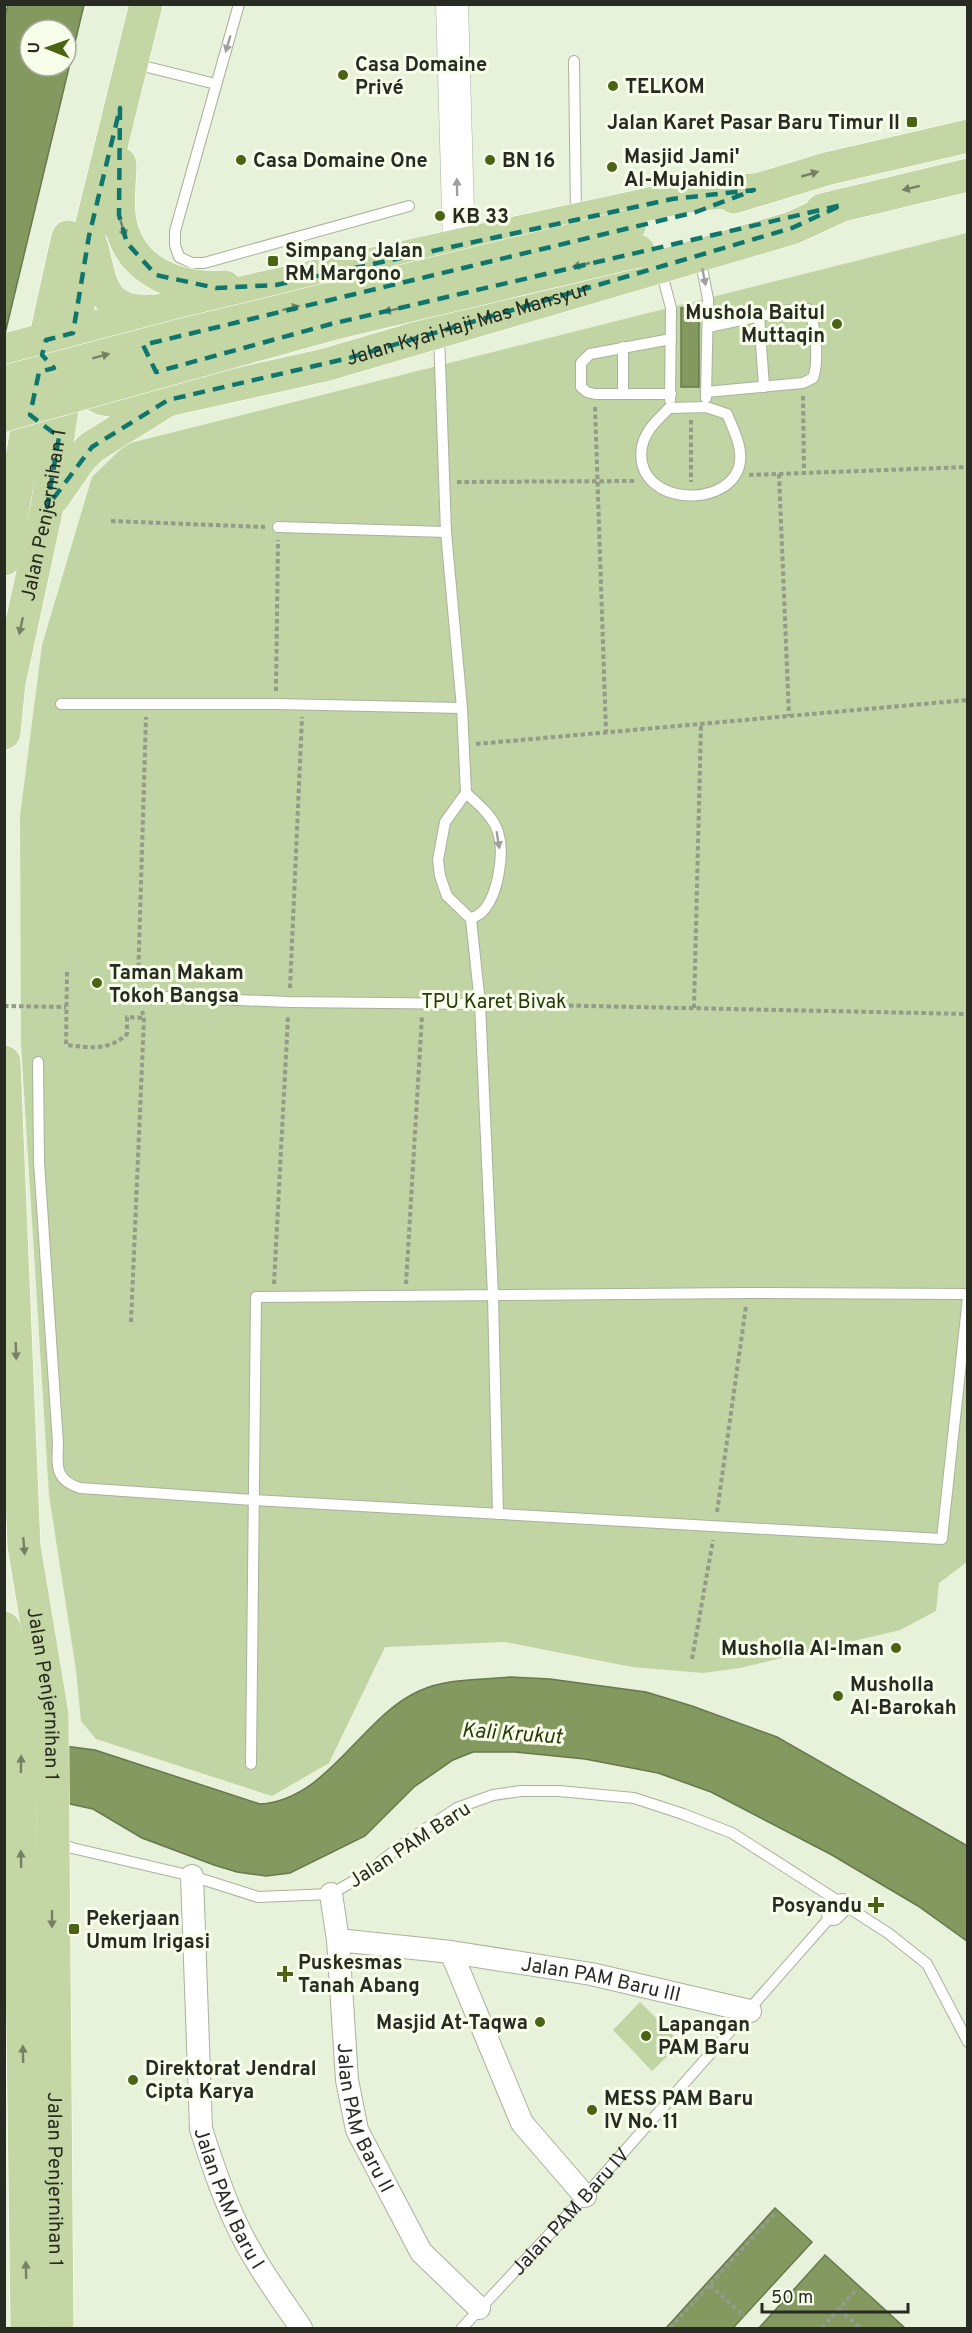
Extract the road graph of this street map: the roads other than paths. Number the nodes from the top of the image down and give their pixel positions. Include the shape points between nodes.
1 (123, 4) edge
2 (146, 4) edge
3 (239, 4) edge
4 (452, 4) edge
5 (574, 61) dead end
6 (131, 63) junction
7 (216, 84) junction
8 (120, 108) junction
9 (968, 136) edge
10 (968, 175) edge
11 (754, 190) junction
12 (842, 205) junction
13 (409, 207) dead end
14 (576, 219) junction
15 (89, 236) junction
16 (459, 245) junction
17 (643, 248) junction
18 (700, 256) junction
19 (276, 285) junction
20 (162, 310) junction
21 (759, 316) junction
22 (708, 327) junction
23 (439, 332) junction
24 (671, 339) junction
25 (36, 345) edge
26 (623, 347) junction
27 (325, 365) junction
28 (67, 379) junction
29 (764, 387) junction
30 (706, 392) junction
31 (623, 394) junction
32 (671, 394) junction
33 (168, 400) junction
34 (706, 407) junction
35 (669, 408) junction
36 (12, 417) edge
37 (123, 428) junction
38 (59, 437) junction
39 (47, 507) junction
40 (278, 527) road end
41 (446, 532) junction
42 (4, 559) edge
43 (61, 704) dead end
44 (462, 708) junction
45 (4, 733) edge
46 (466, 793) junction
47 (471, 920) junction
48 (138, 996) road end
49 (480, 1004) junction
50 (4, 1062) edge
51 (38, 1062) dead end
52 (493, 1296) junction
53 (968, 1296) edge
54 (253, 1500) junction
55 (498, 1514) junction
56 (4, 1628) edge
57 (37, 1713) junction
58 (251, 1764) dead end
59 (52, 1830) junction
60 (192, 1876) junction
61 (331, 1894) junction
62 (838, 1910) junction
63 (338, 1940) junction
64 (451, 1952) junction
65 (750, 2011) junction
66 (968, 2042) edge
67 (14, 2100) edge
68 (585, 2196) junction
69 (479, 2308) junction
70 (19, 2315) edge
71 (57, 2328) edge
72 (301, 2328) edge
73 (462, 2328) edge

1 - 25 main road
2 - 6 main road
3 -> 7 lane
16 -> 4 street
5 - 14 lane
6 - 7 lane
6 - 8 main road
7 - 13 lane via 175,231 179,257 192,263 204,262
8 - 15 main road
8 -> 19 main road via 119,215 127,243 139,261 156,274 179,283 216,288
11 -> 9 main road, Jalan Kyai Haji Mas Mansyur
10 -> 12 main road, Jalan Kyai Haji Mas Mansyur
11 - 14 main road, Jalan Kyai Haji Mas Mansyur via 700,194
11 - 17 main road, Jalan Kyai Haji Mas Mansyur via 696,212
12 - 17 main road, Jalan Kyai Haji Mas Mansyur
12 - 18 main road, Jalan Kyai Haji Mas Mansyur via 792,228
14 - 16 main road, Jalan Kyai Haji Mas Mansyur
15 - 20 main road via 99,277 110,301 130,311
15 - 25 main road
19 -> 16 main road, Jalan Kyai Haji Mas Mansyur
17 - 18 main road, Jalan Kyai Haji Mas Mansyur
17 - 23 main road, Jalan Kyai Haji Mas Mansyur
17 - 24 lane via 670,308
17 - 36 main road, Jalan Kyai Haji Mas Mansyur, bridge via 331,324
18 -> 22 lane
19 - 20 main road, Jalan Kyai Haji Mas Mansyur
25 -> 20 main road, Jalan Kyai Haji Mas Mansyur
20 - 27 main road via 144,350 148,364 161,375 190,376 288,353 309,356
21 - 22 lane
21 - 29 lane
21 - 29 lane via 799,308 808,309 813,318 813,378 803,383
22 - 30 lane
23 - 27 main road, Jalan Kyai Haji Mas Mansyur
23 - 41 lane
24 - 26 lane
24 - 32 lane
25 - 28 main road, Jalan Kyai Haji Mas Mansyur
25 - 36 main road, Jalan Penjernihan 1
26 - 31 lane
26 - 31 lane via 590,354 581,363 581,387 587,392
27 - 33 main road, Jalan Kyai Haji Mas Mansyur
28 - 33 main road, Jalan Kyai Haji Mas Mansyur via 103,399
28 - 38 main road, Jalan Penjernihan 1
29 - 30 lane
30 - 34 lane
31 - 32 lane
32 - 35 lane
33 - 37 main road
34 - 35 lane
34 - 35 lane via 727,414 740,448 740,464 735,475 719,489 692,495 673,495 661,490 644,469 642,443
36 - 38 main road
36 - 42 main road, Jalan Penjernihan 1
37 - 38 main road
37 - 39 main road via 80,459
38 - 39 main road, Jalan Penjernihan 1
39 -> 45 main road, Jalan Penjernihan 1 via 9,683
40 - 41 lane
41 - 44 lane
43 - 44 lane
44 - 46 lane
46 - 47 lane via 445,822 438,860 447,896
46 -> 47 lane via 488,815 498,832 500,856 499,877 492,895 483,911
47 - 49 lane
48 - 49 lane
49 - 52 lane
50 -> 57 main road, Jalan Penjernihan 1 via 24,1546
51 - 54 lane via 39,1162 57,1469 70,1485 80,1488
52 - 53 lane
52 - 54 lane via 256,1297
52 - 55 lane
53 - 55 lane via 942,1539
54 - 55 lane
54 - 58 lane
56 - 57 main road, Jalan Penjernihan 1
57 - 59 main road, Jalan Penjernihan 1
67 -> 57 main road, Jalan Penjernihan 1 via 20,1816
59 - 60 lane, Jalan PAM Baru via 72,1848
59 -> 71 main road, Jalan Penjernihan 1
60 - 61 lane, Jalan PAM Baru via 258,1897
60 - 72 street, Jalan PAM Baru I via 201,2129 236,2223
61 - 62 lane, Jalan PAM Baru via 457,1808 493,1795 559,1791 634,1798 732,1833
61 - 63 street, Jalan PAM Baru II
62 - 65 lane, Jalan PAM Baru IV
62 - 66 lane, Jalan PAM Baru via 888,1934 927,1964
63 - 64 street, Jalan PAM Baru III
63 - 69 street, Jalan PAM Baru II via 347,2080 357,2130 421,2252
64 - 65 street, Jalan PAM Baru III via 591,1974
64 - 68 street via 522,2122
65 - 68 lane, Jalan PAM Baru IV
70 -> 67 main road, Jalan Penjernihan 1
68 - 69 lane, Jalan PAM Baru IV
69 - 73 lane, Jalan PAM Baru IV

